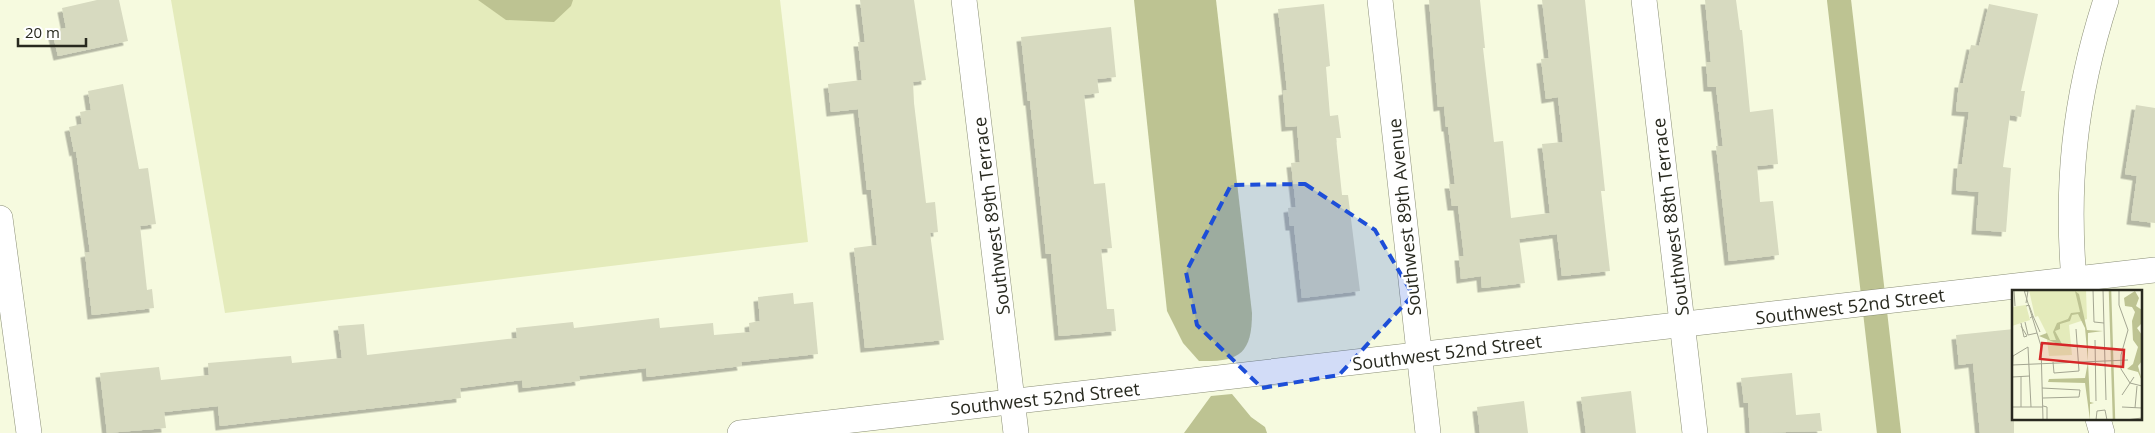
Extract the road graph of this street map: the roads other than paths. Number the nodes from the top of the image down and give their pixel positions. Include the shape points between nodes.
1 (964, 0) edge
2 (1380, 0) edge
3 (1644, 0) edge
4 (2106, 0) edge
5 (0, 218) edge
6 (2155, 270) edge
7 (2074, 286) edge
8 (2022, 290) edge
9 (2012, 291) edge
10 (1683, 326) junction
11 (1419, 355) junction
12 (1013, 401) junction
13 (2098, 420) edge
14 (29, 433) edge
15 (740, 433) edge
16 (1016, 433) edge
17 (1428, 433) edge
18 (1695, 433) edge
19 (2102, 433) edge

1 - 12 street, Southwest 89th Terrace
2 - 11 street, Southwest 89th Avenue
3 - 10 street, Southwest 88th Terrace
4 - 7 street via 2087,61 2075,129 2071,206
5 - 14 street
6 - 7 street, Southwest 52nd Street
7 - 8 street, Southwest 52nd Street
9 - 10 street, Southwest 52nd Street via 1919,298
10 - 11 street, Southwest 52nd Street
10 - 18 street, Southwest 88th Terrace
11 - 12 street, Southwest 52nd Street
11 - 17 street, Southwest 89th Avenue
12 - 15 street, Southwest 52nd Street
12 - 16 street, Southwest 89th Terrace
13 - 19 street

